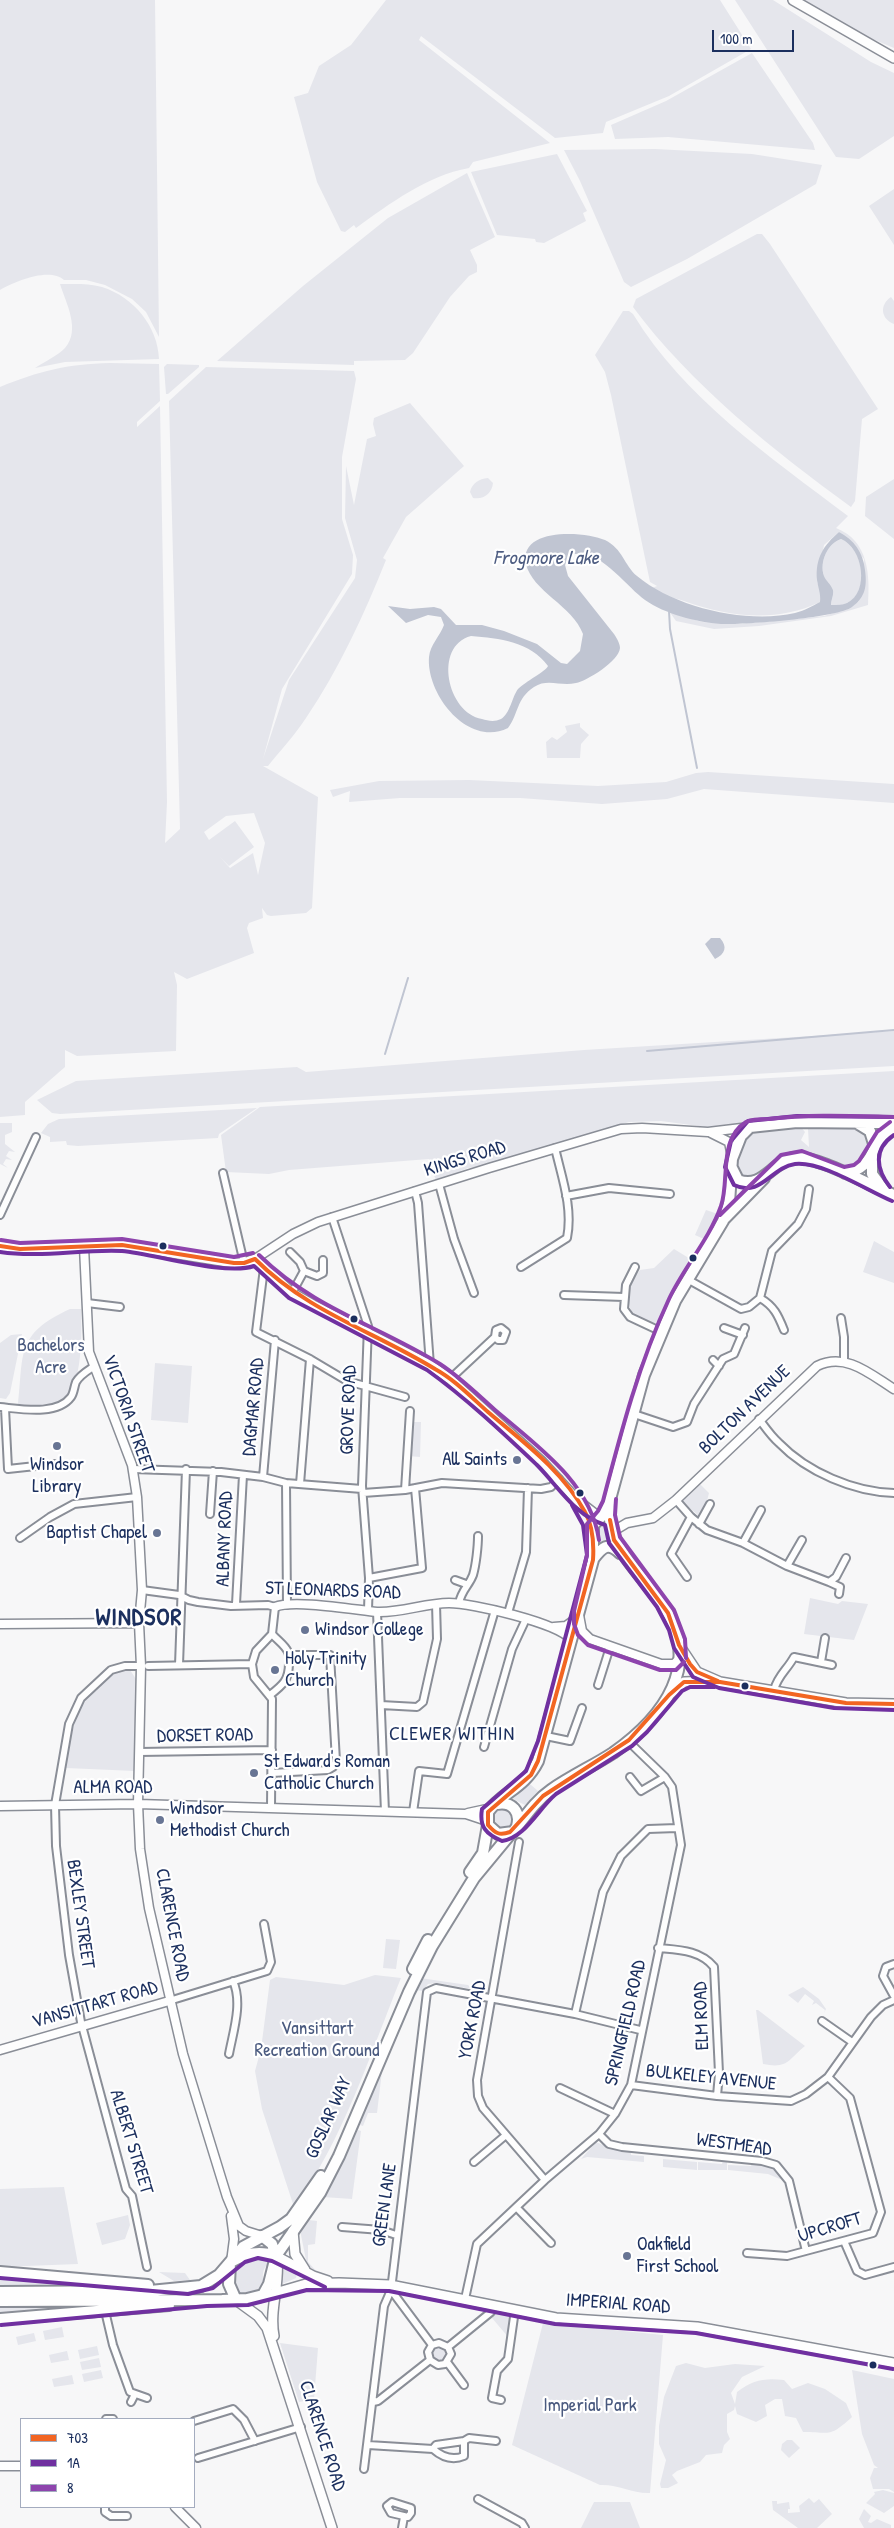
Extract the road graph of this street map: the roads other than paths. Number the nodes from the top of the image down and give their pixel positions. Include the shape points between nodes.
1 (793, 0) edge
2 (894, 58) edge
3 (854, 1122) junction
4 (894, 1123) edge
5 (750, 1127) junction
6 (894, 1127) edge
7 (708, 1132) junction
8 (36, 1137) dead end
9 (555, 1148) junction
10 (873, 1150) junction
11 (732, 1163) junction
12 (223, 1173) dead end
13 (843, 1173) junction
14 (766, 1176) junction
15 (439, 1184) junction
16 (809, 1189) dead end
17 (415, 1191) junction
18 (889, 1193) edge
19 (670, 1194) dead end
20 (566, 1196) junction
21 (0, 1215) edge
22 (332, 1217) junction
23 (722, 1220) junction
24 (0, 1246) edge
25 (84, 1247) junction
26 (290, 1252) dead end
27 (256, 1259) junction
28 (323, 1260) dead end
29 (244, 1263) junction
30 (521, 1267) dead end
31 (635, 1267) dead end
32 (264, 1268) junction
33 (304, 1271) junction
34 (687, 1279) junction
35 (292, 1293) junction
36 (474, 1293) dead end
37 (564, 1295) dead end
38 (624, 1297) junction
39 (760, 1298) junction
40 (87, 1302) junction
41 (120, 1307) dead end
42 (841, 1318) dead end
43 (724, 1328) dead end
44 (745, 1328) dead end
45 (784, 1330) dead end
46 (662, 1332) junction
47 (367, 1335) junction
48 (743, 1335) junction
49 (495, 1337) dead end
50 (275, 1340) junction
51 (310, 1359) junction
52 (712, 1360) dead end
53 (844, 1360) junction
54 (430, 1365) junction
55 (719, 1366) junction
56 (94, 1367) junction
57 (450, 1379) junction
58 (365, 1386) junction
59 (894, 1388) edge
60 (405, 1397) dead end
61 (3, 1408) edge
62 (410, 1411) dead end
63 (634, 1414) junction
64 (759, 1419) junction
65 (54, 1464) dead end
66 (133, 1469) junction
67 (186, 1469) junction
68 (213, 1471) junction
69 (242, 1475) junction
70 (263, 1477) junction
71 (559, 1479) junction
72 (286, 1483) junction
73 (300, 1484) junction
74 (415, 1488) junction
75 (528, 1488) junction
76 (405, 1490) junction
77 (362, 1491) junction
78 (894, 1493) edge
79 (137, 1497) junction
80 (676, 1500) junction
81 (578, 1501) junction
82 (710, 1504) dead end
83 (760, 1510) dead end
84 (210, 1514) dead end
85 (690, 1517) junction
86 (605, 1519) junction
87 (627, 1523) junction
88 (699, 1524) junction
89 (612, 1532) junction
90 (478, 1536) dead end
91 (592, 1537) junction
92 (20, 1538) dead end
93 (802, 1540) dead end
94 (743, 1543) junction
95 (846, 1558) dead end
96 (593, 1560) junction
97 (628, 1560) junction
98 (787, 1566) junction
99 (687, 1577) dead end
100 (369, 1578) junction
101 (455, 1580) dead end
102 (829, 1582) junction
103 (466, 1584) junction
104 (142, 1590) junction
105 (839, 1594) dead end
106 (181, 1596) junction
107 (459, 1603) junction
108 (236, 1604) junction
109 (436, 1604) junction
110 (287, 1605) junction
111 (275, 1608) junction
112 (368, 1610) junction
113 (495, 1610) junction
114 (377, 1612) junction
115 (508, 1613) junction
116 (578, 1616) junction
117 (526, 1619) junction
118 (139, 1623) junction
119 (0, 1624) edge
120 (552, 1627) junction
121 (272, 1634) junction
122 (825, 1638) dead end
123 (571, 1640) junction
124 (679, 1645) junction
125 (610, 1647) junction
126 (290, 1655) junction
127 (680, 1658) junction
128 (821, 1662) junction
129 (252, 1664) junction
130 (832, 1665) dead end
131 (145, 1666) junction
132 (179, 1666) junction
133 (720, 1682) junction
134 (598, 1685) dead end
135 (774, 1690) junction
136 (270, 1695) junction
137 (669, 1696) junction
138 (894, 1704) edge
139 (380, 1705) junction
140 (582, 1708) dead end
141 (546, 1736) junction
142 (628, 1741) junction
143 (484, 1747) dead end
144 (272, 1750) junction
145 (140, 1752) junction
146 (272, 1773) junction
147 (630, 1777) dead end
148 (665, 1777) junction
149 (138, 1804) junction
150 (55, 1805) junction
151 (0, 1806) edge
152 (494, 1806) junction
153 (271, 1807) junction
154 (385, 1812) junction
155 (413, 1812) junction
156 (466, 1814) junction
157 (488, 1823) junction
158 (677, 1828) junction
159 (515, 1829) junction
160 (519, 1842) dead end
161 (264, 1924) dead end
162 (658, 1948) junction
163 (894, 1964) edge
164 (233, 1981) junction
165 (894, 1996) edge
166 (492, 1998) junction
167 (169, 2000) junction
168 (894, 2000) edge
169 (576, 2014) junction
170 (822, 2021) dead end
171 (82, 2026) junction
172 (640, 2030) junction
173 (852, 2042) junction
174 (0, 2050) edge
175 (229, 2054) dead end
176 (828, 2077) junction
177 (630, 2084) junction
178 (560, 2088) dead end
179 (717, 2096) junction
180 (615, 2114) junction
181 (599, 2134) junction
182 (506, 2135) junction
183 (474, 2162) dead end
184 (545, 2180) junction
185 (227, 2197) junction
186 (517, 2208) junction
187 (342, 2227) dead end
188 (293, 2230) junction
189 (396, 2235) junction
190 (262, 2236) junction
191 (844, 2241) junction
192 (552, 2243) dead end
193 (806, 2251) junction
194 (747, 2253) dead end
195 (278, 2257) junction
196 (230, 2263) junction
197 (147, 2267) dead end
198 (894, 2267) edge
199 (0, 2272) edge
200 (308, 2274) junction
201 (339, 2283) junction
202 (391, 2287) junction
203 (183, 2288) junction
204 (0, 2292) edge
205 (274, 2294) junction
206 (258, 2298) junction
207 (465, 2299) junction
208 (207, 2300) junction
209 (236, 2300) junction
210 (0, 2301) edge
211 (495, 2306) junction
212 (515, 2310) junction
213 (105, 2311) junction
214 (0, 2319) edge
215 (432, 2345) junction
216 (448, 2347) junction
217 (278, 2356) junction
218 (430, 2360) junction
219 (447, 2362) junction
220 (894, 2363) edge
221 (464, 2385) dead end
222 (135, 2394) junction
223 (147, 2398) dead end
224 (501, 2400) dead end
225 (131, 2402) dead end
226 (373, 2402) junction
227 (195, 2421) edge
228 (300, 2427) junction
229 (255, 2441) junction
230 (464, 2441) junction
231 (496, 2441) dead end
232 (368, 2445) junction
233 (433, 2449) junction
234 (198, 2458) dead end
235 (0, 2466) edge
236 (20, 2466) edge
237 (364, 2469) dead end
238 (478, 2500) dead end
239 (105, 2508) edge
240 (176, 2508) edge
241 (127, 2516) dead end
242 (404, 2517) dead end
243 (196, 2528) edge
244 (332, 2528) edge
245 (402, 2528) edge
246 (525, 2528) edge

1 - 2 main road
3 - 4 main road
3 - 5 main road via 797,1122
3 - 10 main road via 870,1131
5 - 7 street, KINGS ROAD
5 - 11 main road via 741,1136
6 - 10 main road via 882,1136
7 - 9 street, KINGS ROAD via 621,1129
7 - 11 street, KINGS ROAD via 729,1142
8 - 21 street
9 - 15 street, KINGS ROAD
9 - 20 street
10 - 13 main road via 864,1166 856,1172
10 - 18 main road via 872,1174
11 - 14 main road via 735,1176 744,1182
11 - 23 main road via 730,1197
12 - 29 street
13 - 14 main road via 801,1158 784,1161
13 - 18 main road
14 - 23 main road
15 - 17 street, KINGS ROAD
15 - 36 street via 454,1239
16 - 39 street via 806,1209 798,1224 772,1251
17 - 22 street, KINGS ROAD
17 - 54 street
19 - 20 street via 609,1188
20 - 30 street via 569,1225 566,1238
22 - 27 street, KINGS ROAD via 299,1231
22 - 47 street, GROVE ROAD via 368,1326
23 - 34 main road, GOSLAR WAY
24 - 25 main road via 10,1249
25 - 29 main road via 122,1245
25 - 40 street, VICTORIA STREET
26 - 33 street
27 - 29 main road, KINGS ROAD
27 - 32 main road
28 - 33 street via 323,1273 317,1276
31 - 38 street
32 - 35 main road
32 - 50 street via 256,1332
33 - 35 street
34 - 39 street via 740,1309 749,1307
34 - 46 main road, GOSLAR WAY
35 - 47 main road
37 - 38 street
38 - 46 street via 624,1310 630,1317
39 - 45 street via 771,1304
40 - 41 street
40 - 56 street, VICTORIA STREET via 89,1352
42 - 53 street
43 - 48 street
44 - 48 street
46 - 63 main road, GOSLAR WAY via 644,1375
47 - 54 main road
47 - 58 street, GROVE ROAD
48 - 55 street via 734,1354 723,1359
49 - 57 street
50 - 51 street
50 - 70 street, DAGMAR ROAD
51 - 58 street via 347,1381
51 - 73 street
52 - 55 street
53 - 59 street
53 - 64 street, BOLTON AVENUE via 817,1366
54 - 57 main road
55 - 63 street via 694,1404 687,1422 673,1427
56 - 61 street via 82,1374 72,1396 58,1406 36,1410
56 - 66 street, VICTORIA STREET
57 - 71 main road
58 - 60 street
58 - 77 street, GROVE ROAD
61 - 65 street via 8,1469
62 - 76 street
63 - 86 main road, GOSLAR WAY
64 - 78 street via 797,1459 841,1483
64 - 80 street, BOLTON AVENUE
66 - 67 street
66 - 79 street, VICTORIA STREET
67 - 68 street
67 - 106 street
68 - 69 street
68 - 84 street
69 - 70 street
69 - 108 street, ALBANY ROAD
70 - 72 street
71 - 75 street via 546,1488
71 - 81 main road
72 - 73 street
72 - 110 street
73 - 77 street
74 - 75 street via 450,1483
74 - 76 street
74 - 100 street via 422,1568
75 - 115 street via 526,1552
76 - 77 street
77 - 100 street, GROVE ROAD
79 - 92 street via 74,1504
79 - 104 street, VICTORIA STREET
80 - 85 street
80 - 87 street, BOLTON AVENUE via 653,1518
81 - 86 main road
81 - 91 main road via 588,1518
82 - 88 street
83 - 94 street
85 - 88 street
85 - 99 street via 671,1554
86 - 87 street, BOLTON AVENUE
86 - 89 main road, GOSLAR WAY
86 - 91 main road via 593,1525
87 - 89 street, BOLTON AVENUE
88 - 94 street
89 - 97 main road, GOSLAR WAY
90 - 103 street via 473,1576
91 - 96 main road
93 - 98 street
94 - 98 street
95 - 102 street via 836,1577
96 - 97 main road via 601,1548 608,1546
96 - 116 main road
97 - 124 main road, GOSLAR WAY via 668,1613
98 - 102 street
100 - 112 street, GROVE ROAD
101 - 103 street
102 - 105 street via 840,1587
103 - 107 street
104 - 106 street, ST LEONARDS ROAD
104 - 118 street, CLARENCE ROAD
106 - 108 street, ST LEONARDS ROAD via 193,1601
106 - 132 street
107 - 109 street, ST LEONARDS ROAD
107 - 113 street, ST LEONARDS ROAD
108 - 111 street, ST LEONARDS ROAD
109 - 114 street, ST LEONARDS ROAD
109 - 139 street via 437,1639 422,1702 417,1707
110 - 111 street, ST LEONARDS ROAD
110 - 112 street, ST LEONARDS ROAD
111 - 121 street
112 - 114 street, ST LEONARDS ROAD
113 - 115 street, ST LEONARDS ROAD
113 - 155 street via 448,1774 419,1771
114 - 139 street
115 - 117 street, ST LEONARDS ROAD
116 - 120 street via 566,1626
116 - 123 main road
116 - 125 street via 584,1635
117 - 120 street, ST LEONARDS ROAD
117 - 143 street via 512,1649
118 - 119 street
118 - 131 street, CLARENCE ROAD
120 - 123 street, ST LEONARDS ROAD via 567,1634
121 - 126 street
121 - 129 street via 256,1651
122 - 128 street
123 - 141 main road
124 - 127 main road, GOSLAR WAY
124 - 133 main road via 697,1672
125 - 127 street via 661,1664 674,1664
125 - 134 street
126 - 136 street via 289,1677
126 - 146 street via 330,1655 336,1761 328,1770
127 - 137 main road, GOSLAR WAY via 679,1671
128 - 130 street
128 - 135 street via 794,1657 777,1678
129 - 132 street, BEXLEY STREET
129 - 136 street via 254,1677
131 - 132 street, BEXLEY STREET
131 - 145 street, CLARENCE ROAD
131 - 150 street, BEXLEY STREET via 111,1670 95,1683 76,1707 69,1724
133 - 135 main road
133 - 137 main road via 684,1682
135 - 138 main road via 846,1703
136 - 144 street
137 - 142 main road, GOSLAR WAY
139 - 154 street
140 - 141 street via 570,1741
141 - 152 main road via 531,1775
142 - 148 street, SPRINGFIELD ROAD
142 - 159 main road, GOSLAR WAY via 540,1799
144 - 145 street, DORSET ROAD
144 - 146 street
145 - 149 street, CLARENCE ROAD
146 - 153 street
147 - 148 street via 641,1791
148 - 158 street, SPRINGFIELD ROAD via 672,1787
149 - 150 street, ALMA ROAD
149 - 153 street, ALMA ROAD
149 - 167 street, CLARENCE ROAD via 140,1848 149,1908
150 - 151 street, ALMA ROAD
150 - 171 street, BEXLEY STREET via 56,1846 69,1955
152 - 156 street, ALMA ROAD
152 - 157 main road
152 - 159 main road via 507,1804 515,1809 519,1820
153 - 154 street, ALMA ROAD
154 - 155 street, ALMA ROAD
155 - 156 street, ALMA ROAD
156 - 157 street, ALMA ROAD
157 - 159 main road via 498,1834
157 - 190 main road, GOSLAR WAY via 483,1852 419,1955 333,2156 291,2219
158 - 162 street, SPRINGFIELD ROAD via 680,1846
158 - 169 street via 648,1829 621,1856 603,1892
159 - 188 main road, GOSLAR WAY via 474,1878 432,1946 339,2156 320,2193
160 - 166 street, YORK ROAD
161 - 164 street, VANSITTART ROAD via 270,1967 267,1971
162 - 172 street, SPRINGFIELD ROAD
162 - 179 street, ELM ROAD via 690,1952 714,1967 719,2073
163 - 165 street via 886,1967 883,1976
164 - 167 street, VANSITTART ROAD
164 - 175 street via 237,2010
166 - 169 street, GREEN LANE
166 - 182 street, YORK ROAD via 477,2080 478,2096 483,2108
166 - 189 street, GREEN LANE via 436,1988 429,1990 426,1996
167 - 171 street, VANSITTART ROAD
167 - 185 street, CLARENCE ROAD
168 - 173 street, BULKELEY AVENUE via 883,2005 871,2017
169 - 172 street, GREEN LANE
170 - 173 street
171 - 174 street, VANSITTART ROAD
171 - 197 street, ALBERT STREET via 126,2189 132,2196
172 - 177 street, SPRINGFIELD ROAD
173 - 176 street, BULKELEY AVENUE
176 - 179 street, BULKELEY AVENUE via 791,2101
176 - 191 street, UPCROFT via 850,2098 880,2212 873,2233
177 - 179 street, BULKELEY AVENUE
177 - 180 street, SPRINGFIELD ROAD
178 - 180 street
180 - 181 street, SPRINGFIELD ROAD
181 - 184 street, SPRINGFIELD ROAD
181 - 193 street, WESTMEAD via 609,2144 622,2147 776,2165 789,2181
182 - 183 street
182 - 184 street, YORK ROAD
184 - 186 street, SPRINGFIELD ROAD
185 - 190 street, CLARENCE ROAD via 239,2226
185 - 196 street, CLARENCE ROAD via 234,2233
186 - 192 street
186 - 207 street, SPRINGFIELD ROAD via 477,2244
187 - 189 street via 381,2230
188 - 195 main road, GOSLAR WAY
188 - 200 main road via 295,2254
189 - 202 street, GREEN LANE
190 - 195 main road via 272,2244
190 - 196 main road, GOSLAR WAY via 243,2247
191 - 193 street, UPCROFT
191 - 198 street via 857,2271 864,2275
193 - 194 street, UPCROFT via 787,2256
195 - 196 main road, IMPERIAL ROAD via 253,2252
195 - 200 main road, IMPERIAL ROAD
195 - 205 main road, CLARENCE ROAD
195 - 206 main road via 267,2290
196 - 203 main road via 208,2283
196 - 209 main road, CLARENCE ROAD via 229,2284
199 - 203 main road
200 - 201 main road, IMPERIAL ROAD
201 - 202 main road, IMPERIAL ROAD
201 - 205 main road, IMPERIAL ROAD via 297,2286
202 - 207 main road, IMPERIAL ROAD
202 - 215 street
202 - 226 street, GREEN LANE via 384,2306
203 - 204 main road
205 - 206 main road, IMPERIAL ROAD
205 - 217 main road, CLARENCE ROAD via 272,2325
206 - 209 main road
207 - 211 main road, IMPERIAL ROAD
208 - 209 main road
208 - 210 main road
208 - 213 main road
209 - 217 main road, CLARENCE ROAD via 264,2322
211 - 212 main road, IMPERIAL ROAD
211 - 216 street
212 - 220 main road, IMPERIAL ROAD via 556,2318 697,2327
212 - 224 street via 508,2359 497,2371 492,2398
213 - 214 main road
213 - 222 street via 123,2379 130,2392
215 - 216 street via 439,2343
215 - 218 street via 428,2352
216 - 219 street
217 - 228 main road, CLARENCE ROAD
218 - 219 street via 438,2365
218 - 226 street
219 - 221 street
222 - 223 street
222 - 225 street
226 - 232 street, GREEN LANE
227 - 229 street via 233,2409 244,2420
228 - 229 street
228 - 244 main road, CLARENCE ROAD
229 - 234 street
230 - 231 street via 469,2438
230 - 233 street via 436,2444
230 - 233 street via 464,2456 458,2459 441,2456
232 - 233 street
232 - 237 street, GREEN LANE
235 - 236 street
238 - 246 street via 522,2523
239 - 241 street via 111,2516
240 - 243 street
242 - 245 street

